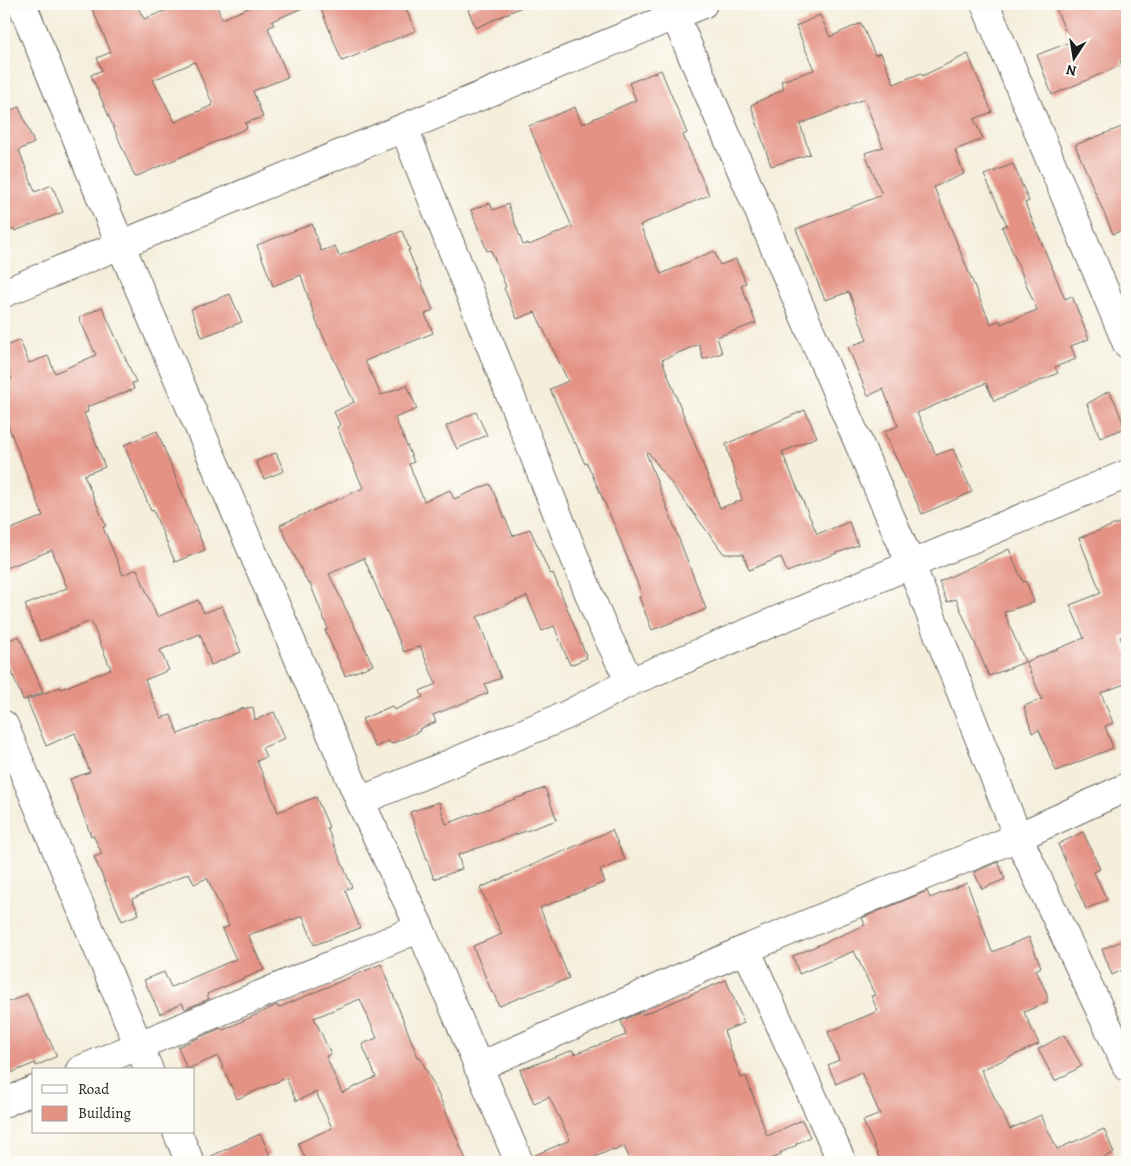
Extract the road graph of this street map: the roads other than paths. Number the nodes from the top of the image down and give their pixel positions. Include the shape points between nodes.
1 (22, 4) edge
2 (703, 4) edge
3 (985, 4) edge
4 (672, 10) edge
5 (404, 128) junction
6 (120, 244) junction
7 (4, 293) edge
8 (1127, 344) edge
9 (1127, 474) edge
10 (910, 565) junction
11 (630, 682) junction
12 (4, 725) edge
13 (1127, 787) edge
14 (360, 801) junction
15 (1018, 837) junction
16 (420, 928) junction
17 (746, 949) junction
18 (138, 1044) junction
19 (478, 1067) junction
20 (1127, 1067) edge
21 (84, 1068) edge
22 (149, 1068) edge
23 (32, 1091) edge
24 (4, 1102) edge
25 (178, 1134) edge
26 (190, 1162) edge
27 (519, 1162) edge
28 (842, 1162) edge

1 - 6 street
2 - 4 street
3 - 8 street
4 - 5 street
4 - 10 street
5 - 6 street
5 - 11 street via 600,621
6 - 7 street
6 - 14 street
9 - 10 street
10 - 11 street
10 - 15 street
11 - 14 street via 567,715
12 - 18 street
13 - 15 street
14 - 16 street
15 - 17 street
15 - 20 street
16 - 18 street
16 - 19 street
17 - 19 street
17 - 28 street
18 - 21 street
18 - 22 street
19 - 27 street
23 - 24 street
25 - 26 street

